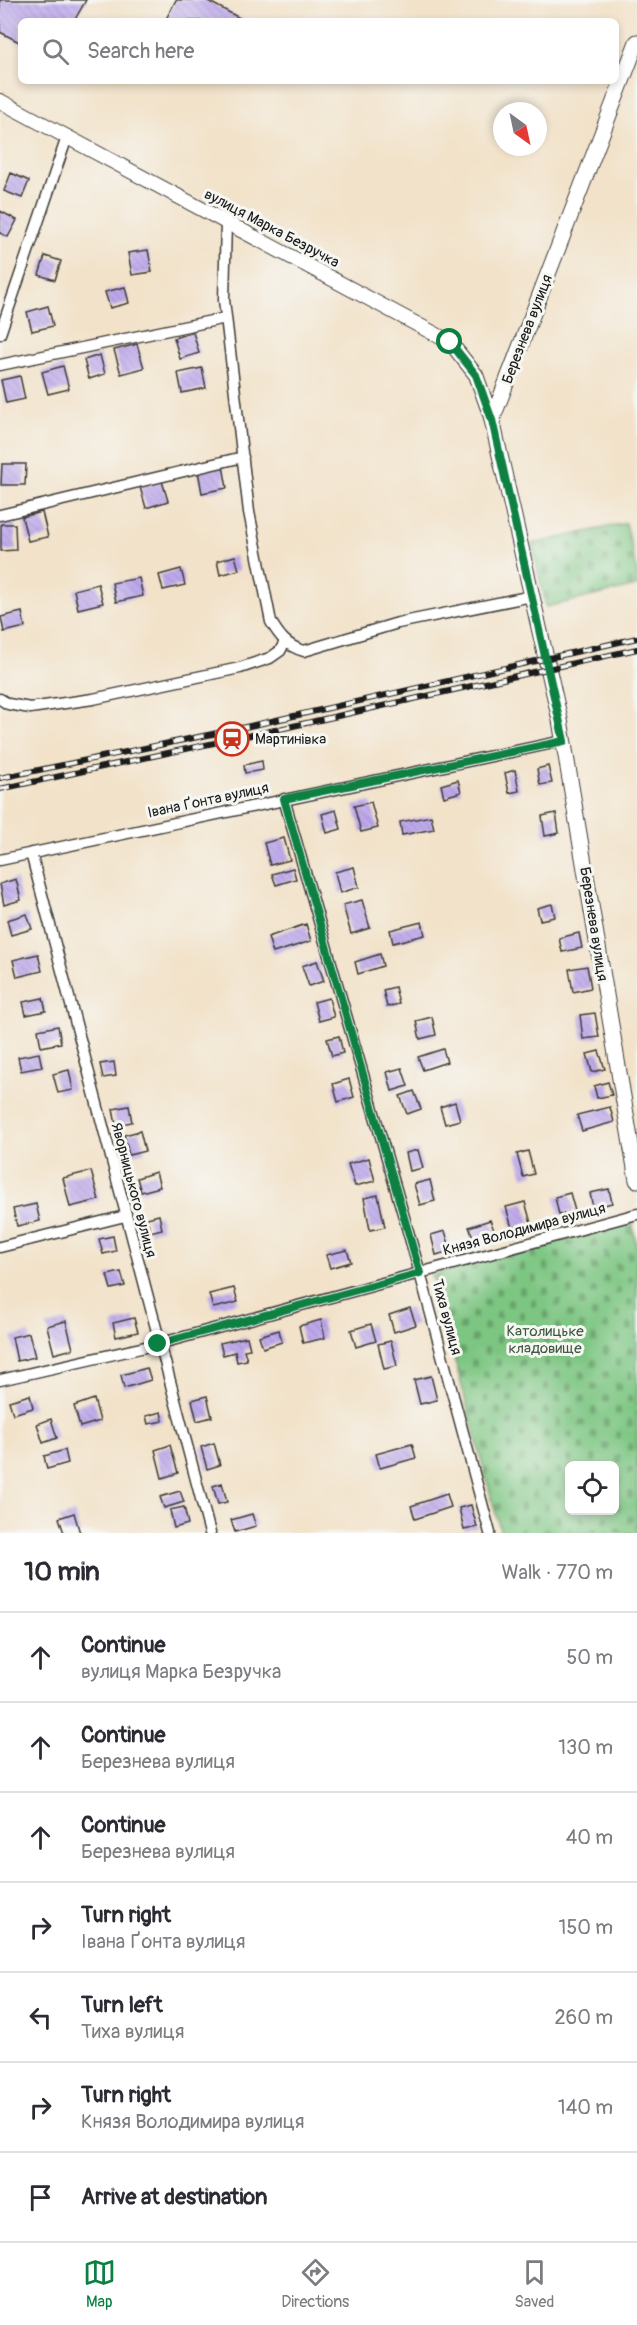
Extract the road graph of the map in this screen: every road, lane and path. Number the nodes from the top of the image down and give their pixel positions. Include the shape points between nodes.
1 (637, 42) edge
2 (0, 100) edge
3 (67, 137) junction
4 (226, 222) junction
5 (226, 318) junction
6 (0, 334) edge
7 (0, 365) edge
8 (492, 420) junction
9 (243, 457) junction
10 (0, 514) edge
11 (532, 596) junction
12 (285, 642) junction
13 (0, 699) edge
14 (564, 741) junction
15 (284, 799) junction
16 (31, 853) junction
17 (0, 860) edge
18 (637, 1180) edge
19 (637, 1214) edge
20 (125, 1216) junction
21 (0, 1247) edge
22 (420, 1273) junction
23 (158, 1344) junction
24 (0, 1380) edge
25 (210, 1533) edge
26 (490, 1533) edge

1 - 8 main road, Березнева вулиця
2 - 3 street, вулиця Марка Безручка
3 - 4 street, вулиця Марка Безручка
3 - 6 street
4 - 5 street
4 - 8 street, вулиця Марка Безручка via 450,342 476,375
5 - 7 street
5 - 9 street
8 - 11 main road, Березнева вулиця
9 - 10 street
9 - 12 street via 249,512 271,622
11 - 12 street via 398,623 304,651
11 - 14 main road, Березнева вулиця
12 - 13 street via 270,658 240,668 93,699 30,708
14 - 15 street, Івана Ґонта вулиця
14 - 18 main road, Березнева вулиця
15 - 16 street, Івана Ґонта вулиця
15 - 22 street, Тиха вулиця
16 - 17 street, Івана Ґонта вулиця
16 - 20 street, Яворницького вулиця
19 - 22 street, Князя Володимира вулиця
20 - 21 street
20 - 23 street, Яворницького вулиця
22 - 23 street, Князя Володимира вулиця
22 - 26 street, Тиха вулиця
23 - 24 street, Князя Володимира вулиця
23 - 25 street, Яворницького вулиця

